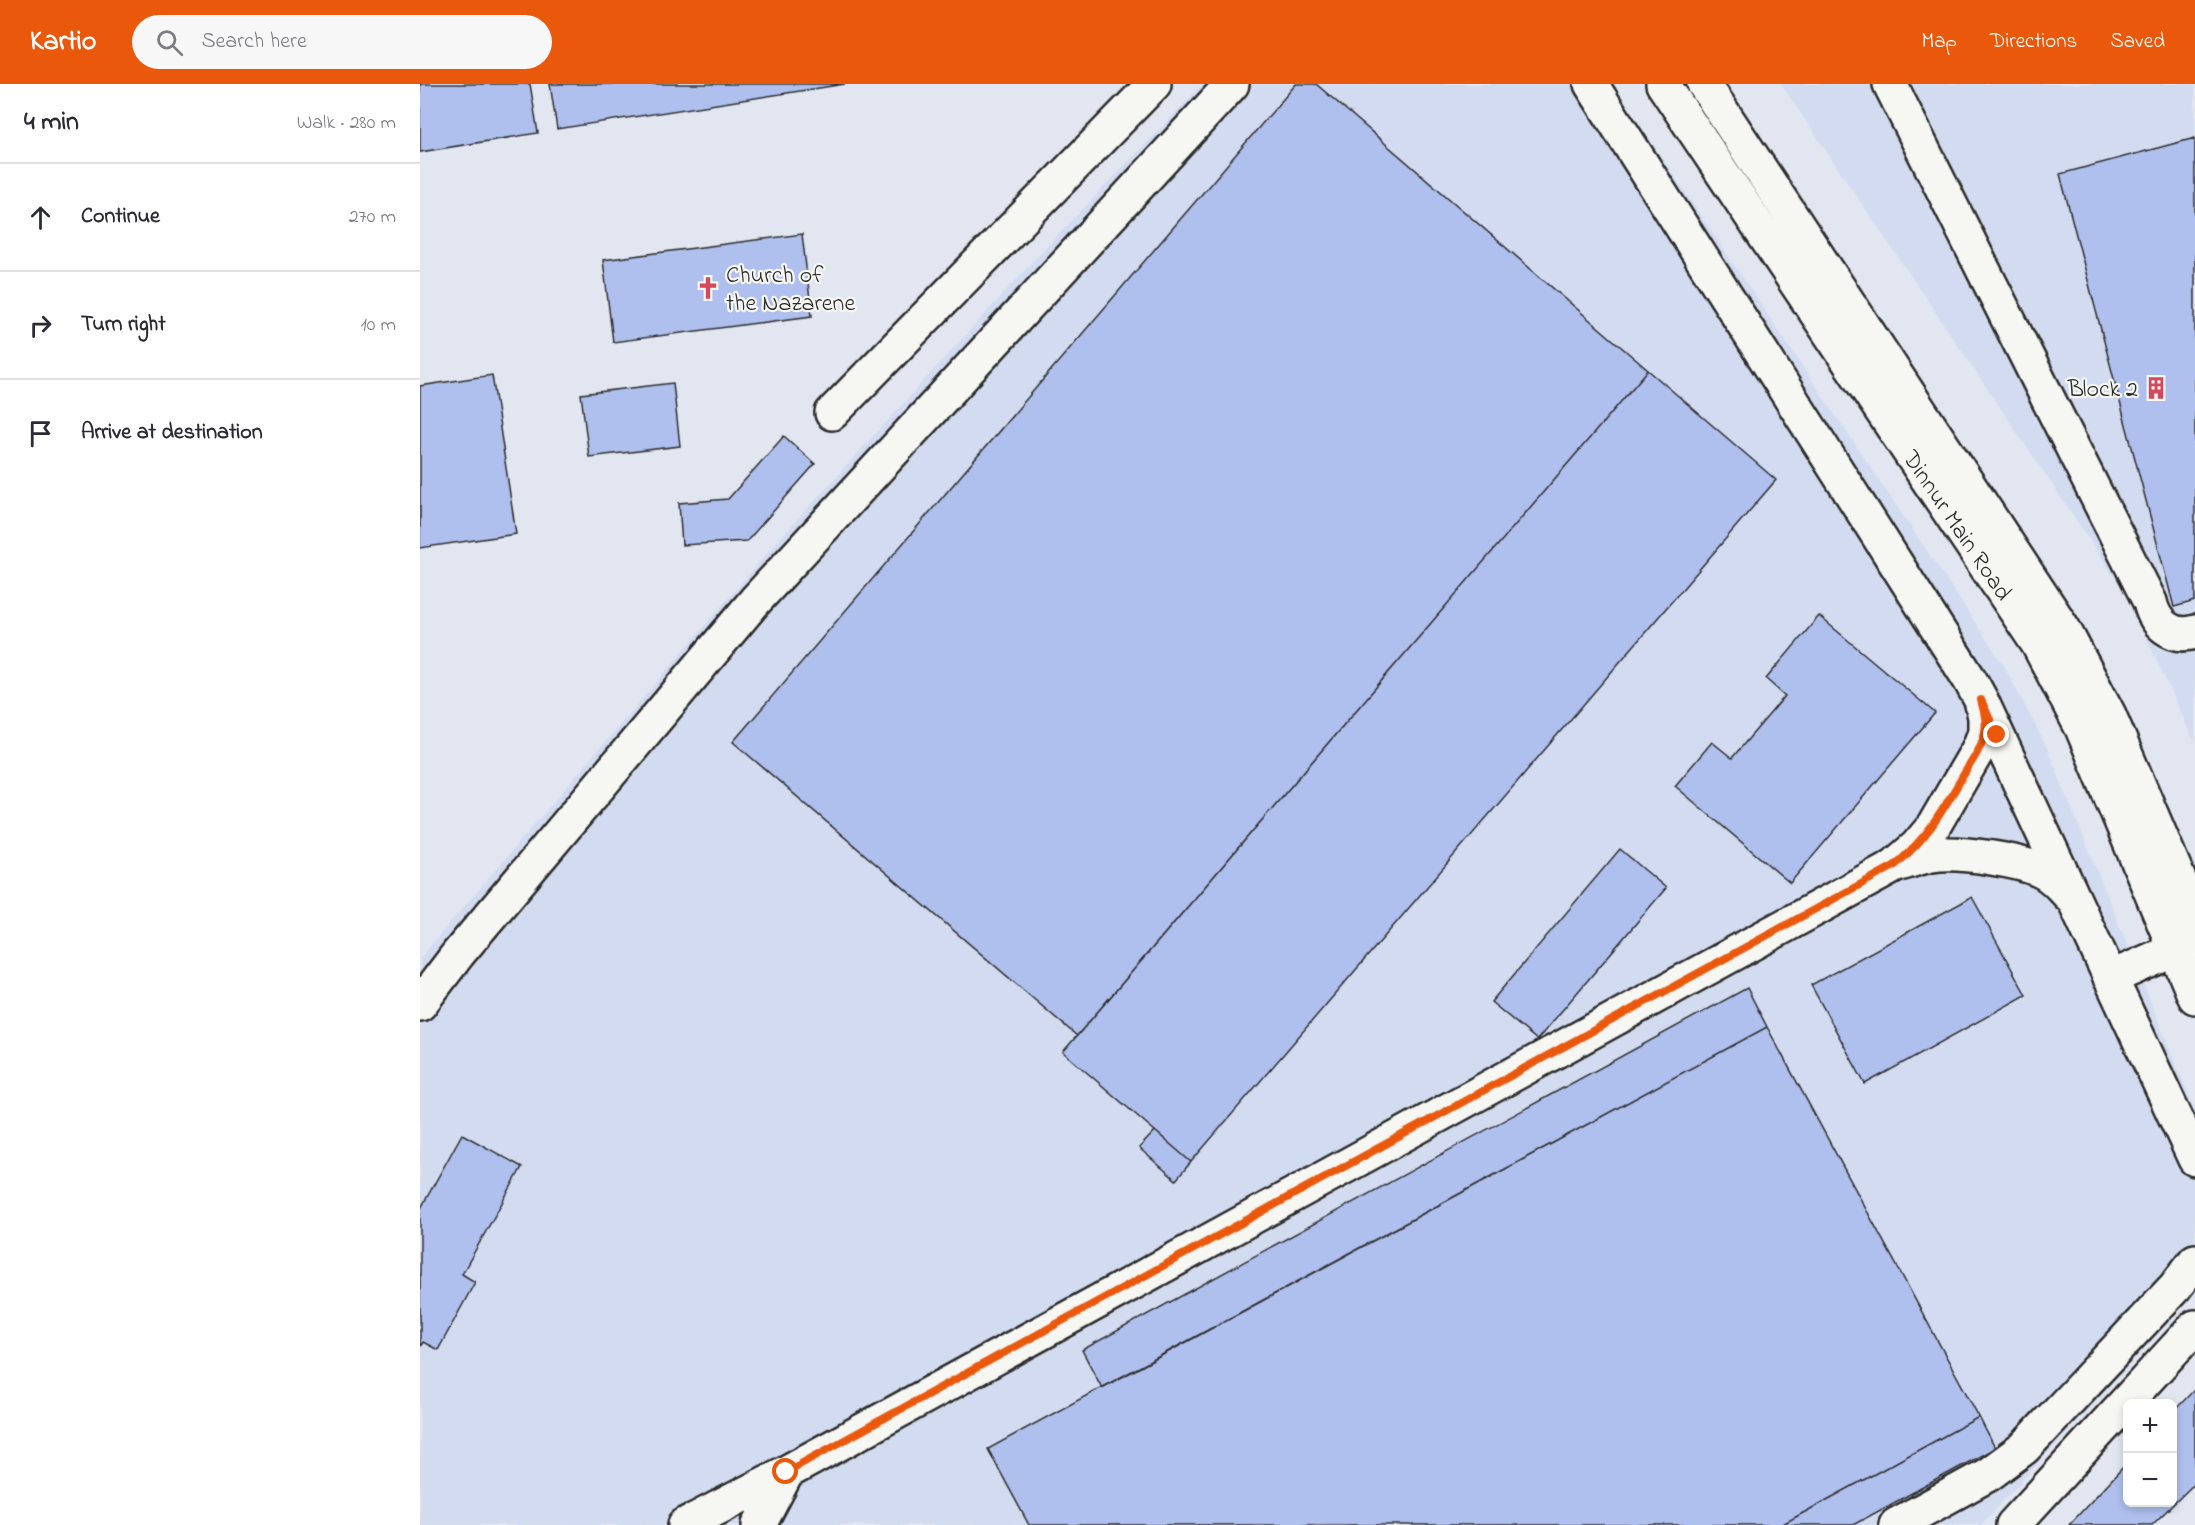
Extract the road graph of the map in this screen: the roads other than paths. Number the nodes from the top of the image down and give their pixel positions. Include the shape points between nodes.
1 (1154, 84) edge
2 (1232, 84) edge
3 (1591, 84) edge
4 (1663, 84) edge
5 (1704, 84) edge
6 (1890, 84) edge
7 (832, 413) dead end
8 (2195, 633) edge
9 (1981, 700) junction
10 (1894, 866) junction
11 (2074, 901) junction
12 (2195, 917) edge
13 (2185, 945) edge
14 (2110, 978) junction
15 (2195, 997) edge
16 (420, 1004) edge
17 (2195, 1159) edge
18 (2195, 1261) edge
19 (2195, 1327) edge
20 (786, 1472) junction
21 (685, 1525) edge
22 (759, 1525) edge
23 (1896, 1525) edge
24 (2013, 1525) edge

1 - 7 street
2 - 16 street via 755,602
3 - 9 street
4 - 13 street, Dinnur Main Road via 2038,644
5 - 12 street, Dinnur Main Road via 2063,628 2109,715
6 - 8 street via 2152,612 2166,629 2187,635
9 - 10 street via 1985,732 1979,748 1933,827
9 - 11 street
10 - 11 street via 1932,855 1958,854 2027,865 2059,884
10 - 20 street
11 - 14 street
13 - 14 street
13 - 15 street, Dinnur Main Road
14 - 17 street
18 - 23 street via 2024,1448 1989,1474
19 - 24 street
20 - 21 street
20 - 22 street

